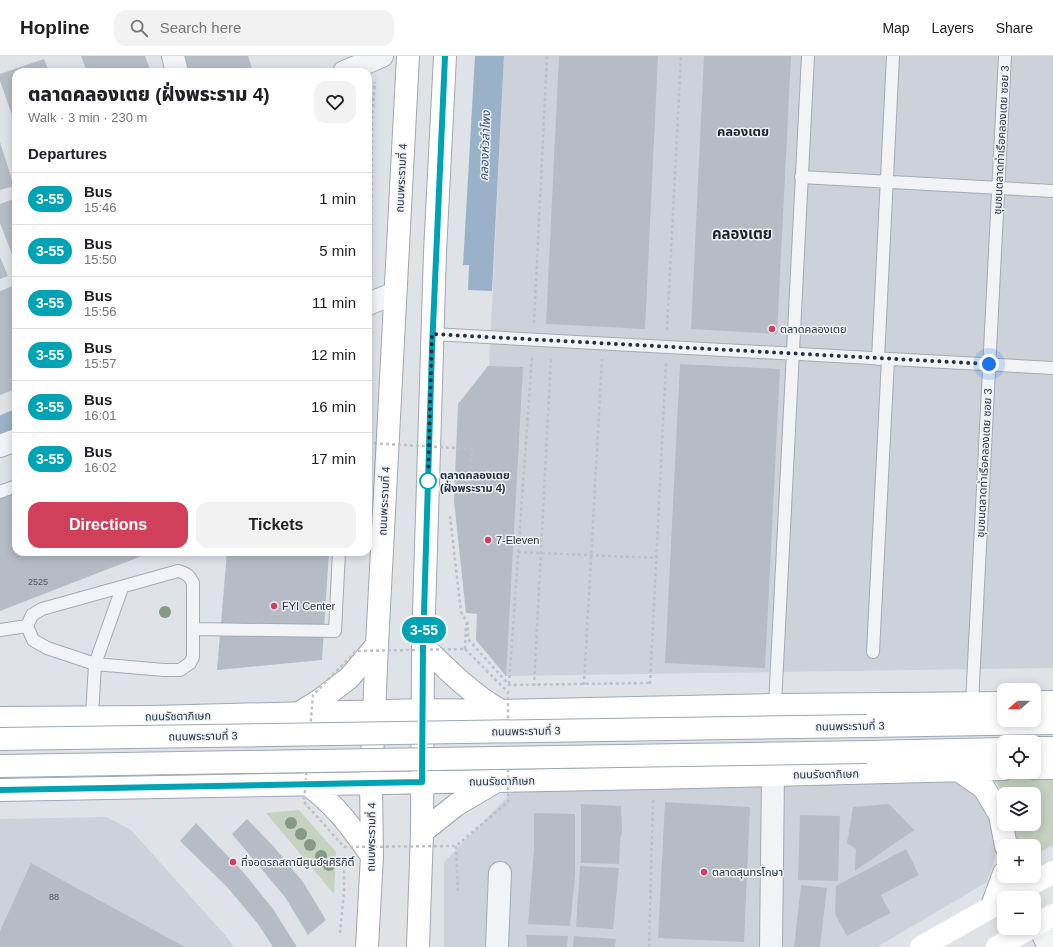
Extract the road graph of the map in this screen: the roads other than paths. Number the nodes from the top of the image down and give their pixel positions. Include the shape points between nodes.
1 (173, 56) edge
2 (408, 56) edge
3 (445, 56) edge
4 (808, 56) edge
5 (893, 56) edge
6 (1005, 56) edge
7 (381, 57) edge
8 (176, 68) edge
9 (354, 68) edge
10 (801, 177) junction
11 (887, 182) junction
12 (998, 188) junction
13 (1053, 191) edge
14 (395, 293) junction
15 (372, 302) edge
16 (432, 334) junction
17 (793, 354) junction
18 (883, 359) junction
19 (989, 364) junction
20 (1053, 368) edge
21 (12, 442) edge
22 (0, 446) edge
23 (12, 488) edge
24 (0, 492) edge
25 (375, 539) edge
26 (339, 556) edge
27 (122, 588) junction
28 (27, 626) junction
29 (193, 629) junction
30 (0, 630) edge
31 (377, 645) junction
32 (423, 646) junction
33 (873, 652) dead end
34 (95, 664) junction
35 (1041, 702) edge
36 (1053, 702) edge
37 (972, 703) junction
38 (997, 703) edge
39 (775, 705) junction
40 (424, 710) junction
41 (501, 711) junction
42 (375, 712) junction
43 (298, 713) junction
44 (92, 716) junction
45 (0, 718) edge
46 (1053, 723) edge
47 (0, 739) edge
48 (1041, 748) edge
49 (1053, 748) edge
50 (997, 749) edge
51 (0, 766) edge
52 (1041, 768) edge
53 (1053, 768) edge
54 (997, 769) edge
55 (958, 770) junction
56 (773, 775) junction
57 (498, 781) junction
58 (422, 782) junction
59 (371, 783) junction
60 (307, 784) junction
61 (0, 790) edge
62 (422, 832) junction
63 (1005, 839) edge
64 (372, 856) junction
65 (1053, 872) edge
66 (500, 873) dead end
67 (1019, 891) edge
68 (997, 903) edge
69 (1041, 928) edge
70 (1018, 935) edge
71 (366, 947) edge
72 (418, 947) edge
73 (497, 947) edge
74 (771, 947) edge
75 (921, 947) edge
76 (997, 947) edge
77 (1049, 947) edge

1 - 8 street
2 - 14 main road, ถนนพระรามที่ 4
3 - 16 main road
4 - 10 lane
5 - 11 lane
6 - 12 lane, ชุมชนตลาดท่าเรือคลองเตย ซอย 3
7 - 9 street
10 - 11 lane
10 - 17 lane
11 - 12 lane
11 - 18 lane
12 - 13 lane
12 - 19 lane, ชุมชนตลาดท่าเรือคลองเตย ซอย 3
14 - 15 street
14 - 25 main road, ถนนพระรามที่ 4
16 - 17 lane
16 - 32 main road
17 - 18 lane
17 - 39 lane
18 - 19 lane
18 - 33 lane
19 - 20 lane
19 - 37 lane, ชุมชนตลาดท่าเรือคลองเตย ซอย 3
21 - 22 street
23 - 24 lane
25 - 31 main road, ถนนพระรามที่ 4
26 - 29 lane via 335,631
27 - 28 lane via 42,609 32,615
27 - 29 lane via 178,571 185,572 193,583
27 - 34 lane
28 - 30 lane
28 - 34 lane via 33,640 47,648
29 - 34 lane via 193,657 190,663 180,670
31 - 42 main road, ถนนพระรามที่ 4
31 - 43 main road via 349,678
32 - 40 main road
32 - 41 main road via 467,688
34 - 44 lane
35 - 36 main road
37 - 38 main road, ถนนรัชดาภิเษก
37 - 39 main road, ถนนรัชดาภิเษก
39 - 41 main road, ถนนรัชดาภิเษก
40 - 41 main road, ถนนรัชดาภิเษก
40 - 42 main road, ถนนรัชดาภิเษก
40 - 58 main road
42 - 43 main road, ถนนรัชดาภิเษก
42 - 59 main road, ถนนพระรามที่ 4
43 - 44 main road, ถนนรัชดาภิเษก
44 - 45 main road, ถนนรัชดาภิเษก
46 - 47 main road, ถนนพระรามที่ 3, bridge
48 - 49 main road
50 - 51 main road, bridge
52 - 53 main road
54 - 55 main road, ถนนรัชดาภิเษก
55 - 56 main road, ถนนรัชดาภิเษก
55 - 63 main road via 984,788 1000,815
56 - 57 main road, ถนนรัชดาภิเษก
56 - 74 street
57 - 58 main road, ถนนรัชดาภิเษก
57 - 62 main road via 456,805
58 - 59 main road, ถนนรัชดาภิเษก
58 - 62 main road
59 - 60 main road, ถนนรัชดาภิเษก
59 - 64 main road, ถนนพระรามที่ 4
60 - 61 main road, ถนนรัชดาภิเษก
60 - 64 main road via 328,800
62 - 72 main road
64 - 71 main road, ถนนพระรามที่ 4
65 - 67 main road
66 - 73 street
68 - 75 main road
69 - 77 street
70 - 76 main road

